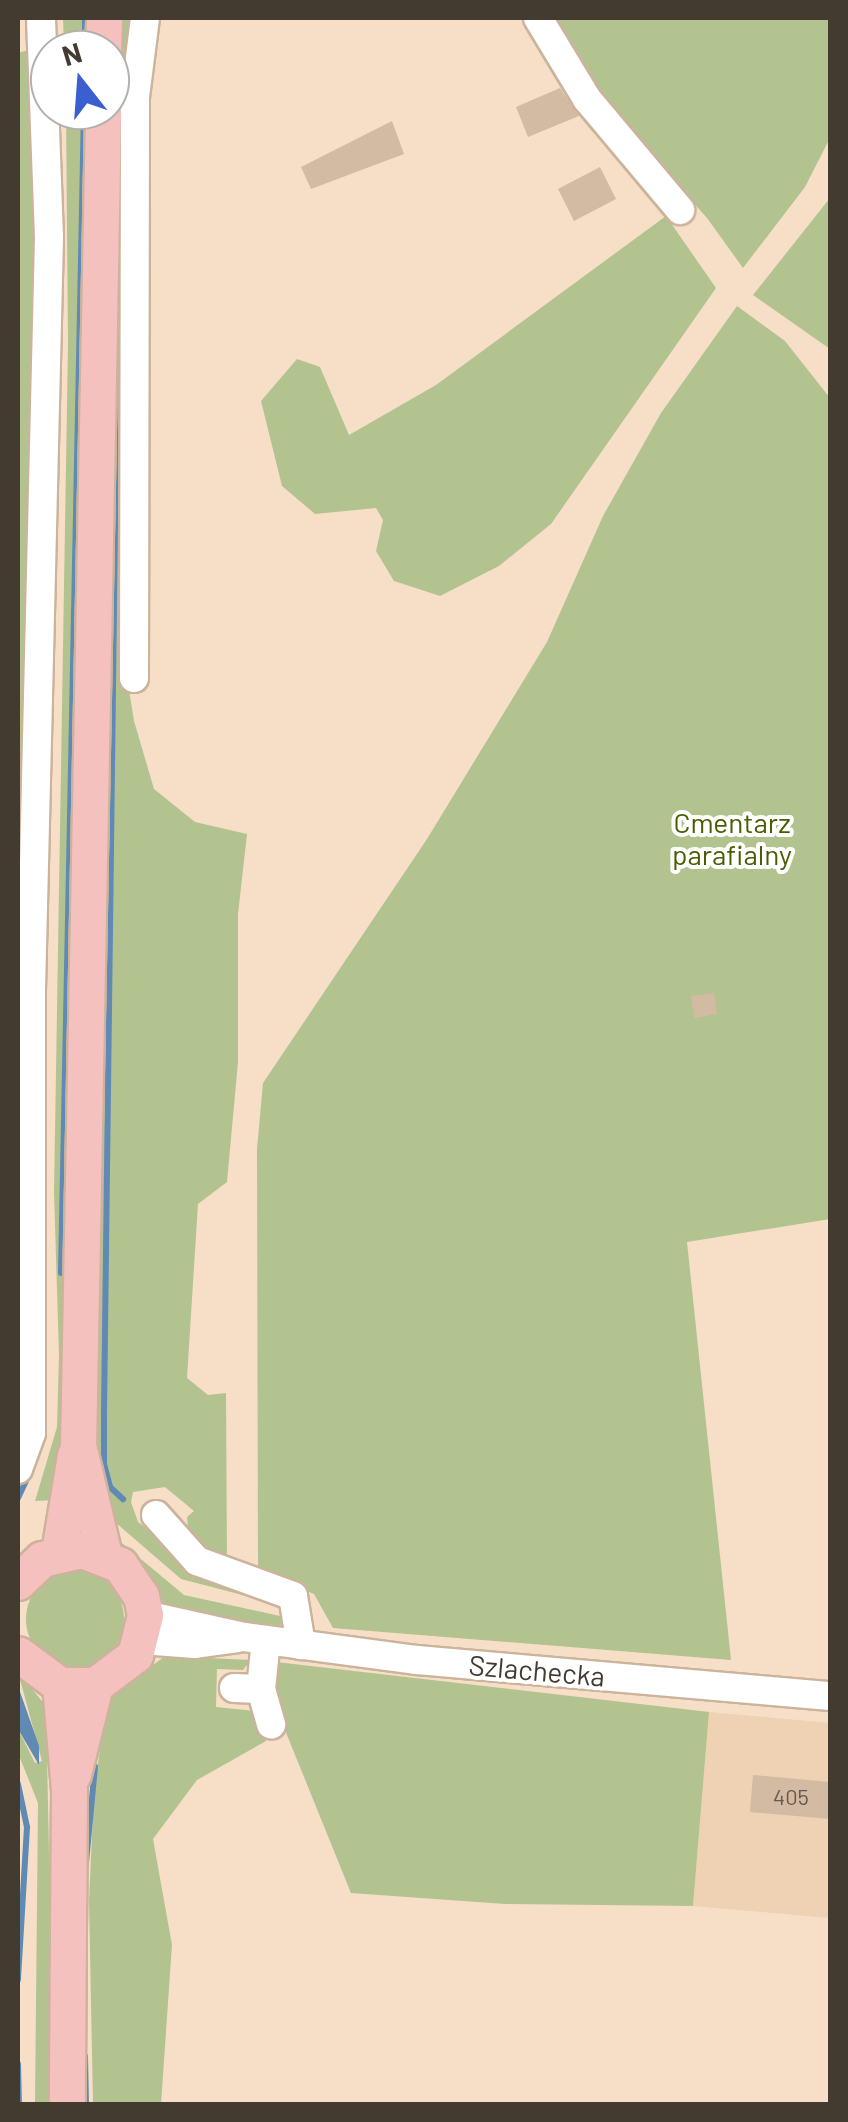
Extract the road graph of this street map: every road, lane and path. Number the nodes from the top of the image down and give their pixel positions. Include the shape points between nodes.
1 (40, 18) edge
2 (146, 18) edge
3 (538, 18) edge
4 (102, 130) edge
5 (680, 210) dead end
6 (134, 678) dead end
7 (78, 1445) junction
8 (18, 1469) edge
9 (156, 1515) dead end
10 (59, 1552) junction
11 (104, 1556) junction
12 (18, 1582) edge
13 (144, 1627) junction
14 (255, 1638) junction
15 (301, 1645) junction
16 (18, 1654) edge
17 (78, 1685) junction
18 (830, 1696) edge
19 (271, 1724) dead end
20 (67, 2104) edge

1 - 8 street via 49,237 31,990 30,1433
2 - 6 street via 135,97
3 - 5 street via 586,100
4 - 7 main road
7 - 10 main road
7 - 11 main road
9 - 15 street via 197,1561 293,1596
10 - 11 main road
10 - 12 main road
11 - 13 main road via 133,1579
13 - 14 street, Szlachecka via 195,1644
13 - 17 main road via 124,1668
14 - 15 street, Szlachecka
14 - 19 street via 247,1689
15 - 18 street, Szlachecka
16 - 17 main road
17 - 20 main road via 68,1789

